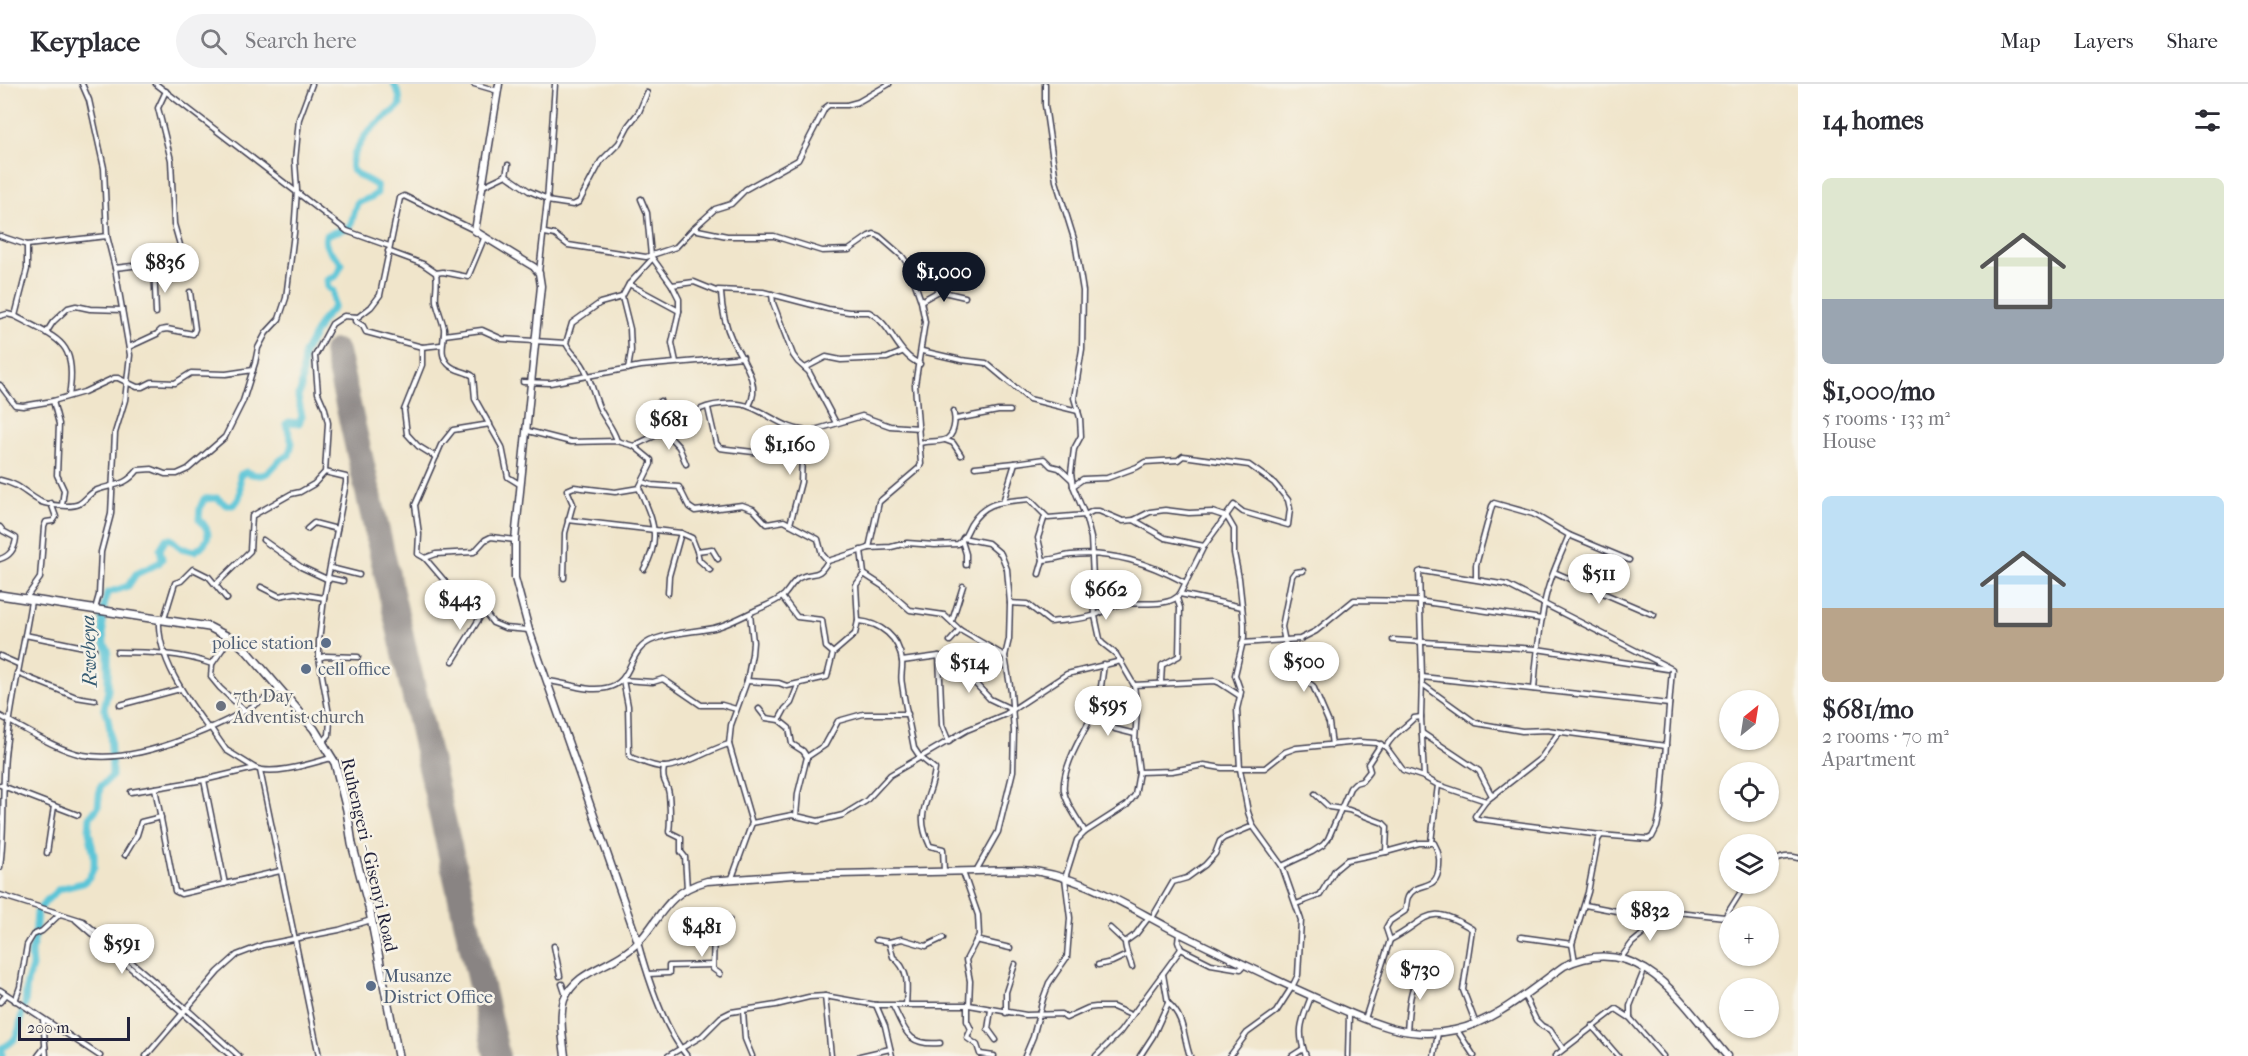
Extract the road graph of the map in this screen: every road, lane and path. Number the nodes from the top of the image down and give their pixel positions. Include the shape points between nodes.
1 (82, 84) edge
2 (156, 84) edge
3 (312, 84) edge
4 (474, 84) edge
5 (555, 84) edge
6 (889, 84) edge
7 (1045, 84) edge
8 (498, 87) edge
9 (166, 91) junction
10 (647, 93) dead end
11 (508, 165) dead end
12 (506, 175) junction
13 (483, 186) junction
14 (297, 190) junction
15 (641, 199) dead end
16 (548, 200) junction
17 (693, 229) junction
18 (475, 231) junction
19 (544, 233) junction
20 (0, 236) edge
21 (107, 236) junction
22 (485, 236) junction
23 (27, 245) junction
24 (389, 248) junction
25 (651, 257) junction
26 (154, 264) junction
27 (115, 268) junction
28 (436, 273) junction
29 (539, 273) junction
30 (629, 284) junction
31 (672, 285) junction
32 (718, 290) junction
33 (190, 292) dead end
34 (772, 294) junction
35 (622, 297) junction
36 (965, 297) dead end
37 (921, 301) junction
38 (122, 310) junction
39 (679, 311) junction
40 (156, 314) dead end
41 (0, 316) edge
42 (15, 316) junction
43 (355, 317) junction
44 (46, 333) junction
45 (444, 335) junction
46 (536, 342) junction
47 (566, 344) junction
48 (441, 345) junction
49 (129, 347) junction
50 (422, 347) junction
51 (922, 351) junction
52 (902, 352) junction
53 (742, 357) junction
54 (676, 362) junction
55 (920, 364) junction
56 (805, 368) junction
57 (628, 369) junction
58 (253, 370) junction
59 (588, 376) junction
60 (126, 381) junction
61 (523, 382) dead end
62 (532, 383) junction
63 (0, 385) edge
64 (69, 396) junction
65 (53, 401) junction
66 (660, 401) dead end
67 (749, 406) junction
68 (708, 408) junction
69 (952, 411) dead end
70 (1010, 411) dead end
71 (1078, 411) junction
72 (956, 419) junction
73 (836, 423) junction
74 (490, 424) junction
75 (919, 428) junction
76 (528, 431) junction
77 (803, 431) junction
78 (663, 432) junction
79 (945, 440) junction
80 (617, 441) junction
81 (920, 443) junction
82 (634, 446) junction
83 (961, 455) dead end
84 (436, 457) junction
85 (802, 460) junction
86 (1015, 463) junction
87 (686, 464) dead end
88 (975, 467) dead end
89 (325, 472) junction
90 (0, 480) edge
91 (1072, 480) junction
92 (643, 482) junction
93 (114, 486) junction
94 (522, 486) junction
95 (1073, 486) junction
96 (639, 488) junction
97 (1003, 502) junction
98 (51, 503) junction
99 (62, 505) junction
100 (1085, 515) junction
101 (1045, 516) junction
102 (1227, 517) junction
103 (568, 520) junction
104 (1134, 520) junction
105 (790, 524) junction
106 (0, 527) edge
107 (654, 528) junction
108 (307, 530) dead end
109 (337, 530) junction
110 (681, 533) junction
111 (1569, 535) junction
112 (263, 540) dead end
113 (515, 540) junction
114 (963, 540) junction
115 (1204, 546) junction
116 (869, 548) junction
117 (861, 550) junction
118 (697, 551) junction
119 (1093, 554) junction
120 (425, 558) junction
121 (0, 559) edge
122 (718, 559) dead end
123 (1043, 560) junction
124 (1629, 560) dead end
125 (828, 561) junction
126 (966, 565) dead end
127 (331, 568) junction
128 (644, 569) dead end
129 (710, 570) dead end
130 (1303, 570) dead end
131 (1554, 572) junction
132 (864, 574) junction
133 (1039, 574) dead end
134 (359, 575) dead end
135 (564, 578) dead end
136 (329, 579) junction
137 (1476, 579) junction
138 (343, 581) dead end
139 (1184, 582) junction
140 (216, 584) junction
141 (963, 585) dead end
142 (261, 587) dead end
143 (668, 593) dead end
144 (1180, 594) junction
145 (0, 595) edge
146 (782, 597) junction
147 (324, 598) junction
148 (1177, 598) junction
149 (28, 599) junction
150 (227, 599) dead end
151 (1418, 601) junction
152 (1010, 603) junction
153 (1544, 604) junction
154 (1242, 606) junction
155 (97, 610) junction
156 (484, 611) junction
157 (750, 614) junction
158 (1654, 615) dead end
159 (1095, 616) junction
160 (162, 619) junction
161 (1542, 620) junction
162 (858, 621) junction
163 (952, 621) junction
164 (529, 630) junction
165 (960, 630) junction
166 (25, 636) junction
167 (230, 637) junction
168 (1393, 640) dead end
169 (950, 641) dead end
170 (1285, 642) junction
171 (1420, 642) junction
172 (1242, 643) junction
173 (1537, 649) junction
174 (94, 650) dead end
175 (117, 652) dead end
176 (833, 653) junction
177 (166, 654) junction
178 (0, 656) edge
179 (939, 656) junction
180 (1005, 656) junction
181 (358, 657) dead end
182 (319, 658) junction
183 (902, 661) junction
184 (1121, 661) junction
185 (453, 662) dead end
186 (18, 664) junction
187 (212, 664) junction
188 (1104, 664) junction
189 (1672, 669) junction
190 (17, 673) junction
191 (1422, 677) junction
192 (624, 680) junction
193 (548, 681) junction
194 (747, 681) junction
195 (1161, 682) junction
196 (798, 684) junction
197 (1422, 684) junction
198 (1134, 685) junction
199 (180, 689) junction
200 (280, 689) junction
201 (1534, 689) junction
202 (1240, 696) junction
203 (95, 700) dead end
204 (1669, 704) junction
205 (120, 705) dead end
206 (736, 709) junction
207 (759, 709) dead end
208 (1095, 709) junction
209 (1011, 710) junction
210 (245, 711) junction
211 (908, 714) junction
212 (0, 716) edge
213 (1421, 717) junction
214 (779, 720) junction
215 (10, 721) junction
216 (209, 728) junction
217 (1421, 732) junction
218 (1559, 732) junction
219 (1135, 734) junction
220 (323, 742) junction
221 (949, 742) junction
222 (729, 744) junction
223 (1381, 744) junction
224 (1332, 745) junction
225 (1666, 746) junction
226 (1386, 747) junction
227 (807, 757) junction
228 (920, 757) junction
229 (332, 758) junction
230 (664, 767) junction
231 (258, 769) junction
232 (1240, 769) junction
233 (1139, 772) junction
234 (1424, 777) junction
235 (204, 780) junction
236 (1438, 785) junction
237 (2, 786) edge
238 (155, 788) junction
239 (131, 792) dead end
240 (1315, 794) dead end
241 (1492, 796) junction
242 (1486, 801) junction
243 (54, 806) junction
244 (1340, 809) junction
245 (78, 815) dead end
246 (796, 816) junction
247 (161, 818) junction
248 (752, 823) junction
249 (1253, 826) junction
250 (1086, 832) junction
251 (2, 835) edge
252 (1601, 835) junction
253 (1431, 842) junction
254 (47, 852) dead end
255 (1386, 852) junction
256 (125, 855) dead end
257 (1798, 858) edge
258 (1779, 860) edge
259 (1282, 866) junction
260 (0, 867) edge
261 (280, 871) junction
262 (944, 871) junction
263 (962, 871) junction
264 (976, 871) junction
265 (1065, 878) junction
266 (731, 879) junction
267 (225, 884) junction
268 (687, 888) junction
269 (1739, 894) edge
270 (0, 895) edge
271 (1296, 904) junction
272 (1585, 905) junction
273 (1642, 913) junction
274 (1662, 913) junction
275 (60, 914) junction
276 (1150, 918) junction
277 (724, 919) dead end
278 (371, 920) junction
279 (714, 920) dead end
280 (714, 928) junction
281 (1110, 928) dead end
282 (1179, 933) junction
283 (1643, 934) junction
284 (1521, 937) dead end
285 (943, 938) dead end
286 (295, 939) junction
287 (876, 940) dead end
288 (976, 940) junction
289 (1390, 940) junction
290 (638, 942) junction
291 (680, 942) dead end
292 (889, 942) junction
293 (1125, 942) junction
294 (714, 943) junction
295 (1572, 944) junction
296 (554, 946) dead end
297 (1011, 948) dead end
298 (1181, 949) junction
299 (1128, 955) junction
300 (1620, 959) junction
301 (1575, 961) junction
302 (1015, 964) dead end
303 (1244, 964) junction
304 (713, 965) junction
305 (1098, 965) dead end
306 (1429, 965) dead end
307 (1131, 967) dead end
308 (1645, 968) junction
309 (648, 974) junction
310 (720, 974) dead end
311 (1163, 974) junction
312 (560, 976) dead end
313 (562, 984) dead end
314 (1292, 987) junction
315 (0, 990) edge
316 (1523, 994) junction
317 (6, 995) junction
318 (825, 996) junction
319 (1312, 996) junction
320 (565, 1000) junction
321 (15, 1001) junction
322 (0, 1002) edge
323 (1168, 1003) junction
324 (876, 1005) junction
325 (893, 1005) junction
326 (906, 1005) junction
327 (968, 1005) junction
328 (991, 1010) junction
329 (186, 1011) junction
330 (743, 1011) junction
331 (1006, 1013) junction
332 (1131, 1015) junction
333 (1349, 1015) junction
334 (1038, 1016) junction
335 (1630, 1018) junction
336 (43, 1019) junction
337 (1365, 1020) junction
338 (1476, 1024) junction
339 (1592, 1026) junction
340 (1457, 1030) junction
341 (1407, 1032) junction
342 (1438, 1034) junction
343 (996, 1040) dead end
344 (940, 1043) dead end
345 (45, 1047) junction
346 (680, 1048) junction
347 (890, 1048) junction
348 (1303, 1049) junction
349 (1563, 1049) junction
350 (1615, 1055) edge
351 (38, 1056) edge
352 (46, 1056) edge
353 (100, 1056) edge
354 (146, 1056) edge
355 (231, 1056) edge
356 (239, 1056) edge
357 (319, 1056) edge
358 (398, 1056) edge
359 (565, 1056) edge
360 (668, 1056) edge
361 (687, 1056) edge
362 (752, 1056) edge
363 (831, 1056) edge
364 (860, 1056) edge
365 (892, 1056) edge
366 (994, 1056) edge
367 (1024, 1056) edge
368 (1096, 1056) edge
369 (1140, 1056) edge
370 (1190, 1056) edge
371 (1230, 1056) edge
372 (1292, 1056) edge
373 (1306, 1056) edge
374 (1348, 1056) edge
375 (1434, 1056) edge
376 (1474, 1056) edge
377 (1555, 1056) edge
378 (1663, 1056) edge
379 (1727, 1056) edge

1 - 21 street via 104,168
2 - 9 street
3 - 14 street via 300,119 295,162
4 - 8 street
5 - 16 street
6 - 17 street via 858,102 829,105 798,160 746,189 735,201 715,209
7 - 71 street via 1056,181 1082,282 1082,349 1074,398
8 - 13 main road
9 - 14 street
9 - 26 street via 158,108 171,160 174,224 182,252 181,259
10 - 16 street via 639,112 619,143 601,161 579,202 573,205
11 - 12 street
12 - 13 street
12 - 16 street
13 - 18 main road
14 - 24 street via 347,231
14 - 58 street via 286,298 279,319 258,348
15 - 25 street
16 - 19 street
17 - 25 street via 676,247
17 - 37 street via 727,236 774,236 828,251 849,250 869,236 879,236 909,266
18 - 22 main road
18 - 24 street via 401,196
19 - 25 street via 560,237 568,245
19 - 29 street
20 - 23 street
21 - 23 street
21 - 27 street
22 - 28 street via 468,277
22 - 29 main road
23 - 42 street via 27,269
24 - 28 street
24 - 43 street via 378,299
25 - 30 street
25 - 31 street
26 - 27 street
26 - 40 street
27 - 38 street
28 - 45 street via 436,297
29 - 46 main road
30 - 35 street
30 - 39 street
31 - 32 street via 694,282
31 - 39 street via 679,299
32 - 34 street
32 - 53 street via 722,293 722,312
33 - 49 street via 193,334 161,330
34 - 52 street via 828,309 869,312 886,325
34 - 56 street via 794,354
35 - 47 street via 600,303 572,323
35 - 57 street via 630,329
36 - 37 street via 939,291
37 - 51 street via 925,322
38 - 44 street via 68,308
38 - 49 street
39 - 54 street via 672,344
41 - 42 street
42 - 44 street
43 - 50 street via 366,332
43 - 89 street via 344,316 332,324 315,356 318,393 328,423
44 - 64 street via 66,346 71,359
45 - 46 street via 482,330 498,338
45 - 48 street
46 - 47 street
46 - 62 main road
47 - 59 street
48 - 50 street
48 - 74 street via 449,365 473,376 475,399
49 - 60 street
50 - 84 street via 422,365 404,410 407,434
51 - 55 street
51 - 71 street via 986,363 1029,399
52 - 55 street
52 - 56 street via 887,358 826,357
53 - 54 street
53 - 67 street via 754,393
54 - 57 street
55 - 75 street via 915,385
56 - 73 street
57 - 59 street
58 - 60 street via 191,373 175,383 152,382 142,387
58 - 93 street via 243,401 218,445 177,474 144,468 125,483
59 - 62 street
59 - 80 street via 596,402
60 - 64 street via 114,378
60 - 93 street via 115,433
61 - 62 street
62 - 76 main road
63 - 65 street via 18,406
64 - 65 street
65 - 99 street via 59,424 57,475 64,490
66 - 78 street via 658,424
67 - 68 street via 726,403
67 - 77 street
68 - 78 street
68 - 85 street via 720,448 776,453
69 - 72 street
70 - 72 street
71 - 91 street via 1082,436 1074,449
72 - 79 street
73 - 75 street via 865,417 890,426
73 - 77 street
74 - 84 street via 453,430
74 - 94 street via 502,447 508,477
75 - 81 street
76 - 80 street via 571,442
76 - 94 main road
77 - 85 street
78 - 82 street
78 - 87 street via 680,447
79 - 81 street
79 - 83 street via 953,443
80 - 82 street
81 - 116 street via 919,468 879,502
82 - 92 street via 651,460
84 - 120 street via 415,508 417,550
85 - 105 street via 801,482
86 - 88 street
86 - 91 street via 1044,459
86 - 97 street
89 - 109 street via 346,477
89 - 140 street via 314,484 252,516 250,551
90 - 98 street
91 - 95 street
92 - 96 street
92 - 105 street via 679,487 695,511 742,505 753,509 767,524
93 - 99 street via 98,489 79,504
93 - 155 street via 101,552
94 - 113 main road
95 - 100 street
95 - 102 street via 1083,479 1107,478 1145,462 1178,460 1183,456 1249,465 1274,483 1288,500 1290,509 1288,525 1243,512 1234,505
96 - 103 street via 615,492 574,487 567,490 573,504
96 - 107 street
97 - 101 street via 1029,499
97 - 114 street via 983,509
98 - 99 street
98 - 149 street via 56,517 44,527 40,578
100 - 101 street
100 - 104 street via 1099,511 1123,521
100 - 119 street
101 - 123 street via 1038,538
102 - 104 street via 1212,512 1165,510
102 - 115 street
102 - 154 street via 1234,529
103 - 107 street
103 - 135 street
104 - 115 street via 1165,538
105 - 125 street via 818,539
106 - 121 street via 16,538 9,555
107 - 110 street
107 - 128 street via 652,556
108 - 109 street via 314,523
109 - 127 street
110 - 118 street via 692,538
110 - 143 street
111 - 124 street
111 - 131 street
111 - 137 street via 1533,514 1494,503 1476,565
112 - 136 street via 301,567
113 - 120 street via 491,537 474,552
113 - 164 main road via 515,578
114 - 116 street via 958,544 913,543
114 - 126 street
114 - 152 street via 988,543 1001,554 1008,569
115 - 139 street
116 - 117 street
117 - 125 street
117 - 132 street
118 - 122 street via 712,549
118 - 129 street via 699,560
119 - 123 street
119 - 139 street via 1140,562
119 - 159 street
120 - 156 street via 448,585
123 - 133 street
125 - 146 street via 822,572 796,579
127 - 134 street
127 - 136 street
130 - 170 street via 1292,576 1282,627
131 - 153 street
131 - 158 street
132 - 162 street via 856,585
132 - 163 street via 910,610 944,615
136 - 138 street
136 - 147 street
137 - 151 street via 1422,571 1418,575
137 - 153 street via 1507,585
139 - 144 street
140 - 150 street
140 - 160 street via 193,568 175,583
141 - 163 street
142 - 147 street via 279,596 295,593
144 - 148 street
144 - 154 street
145 - 149 highway, Ruhengeri - Gisenyi Road
146 - 157 street
146 - 176 street via 797,617 822,620 826,647
147 - 182 street
148 - 159 street via 1140,605 1119,604
148 - 195 street via 1179,656 1162,665
149 - 155 highway, Ruhengeri - Gisenyi Road
149 - 166 street
151 - 161 street
151 - 170 street via 1354,600 1316,631
151 - 171 street
152 - 159 street via 1027,604 1050,622
152 - 180 street
153 - 161 street
153 - 189 street
154 - 172 street
155 - 160 highway, Ruhengeri - Gisenyi Road
156 - 164 street via 498,625
156 - 185 street
157 - 192 street via 642,645
157 - 194 street via 753,642
159 - 184 street via 1102,643
160 - 167 highway, Ruhengeri - Gisenyi Road via 209,627
160 - 177 street via 161,640
161 - 173 street
162 - 176 street via 852,637
162 - 183 street via 869,622 891,634
163 - 165 street
164 - 193 main road
165 - 169 street
165 - 180 street
166 - 174 street
166 - 186 street
167 - 187 street
167 - 200 highway, Ruhengeri - Gisenyi Road
168 - 171 street
170 - 172 street
170 - 224 street via 1329,723
171 - 173 street
171 - 191 street
172 - 202 street via 1235,675
173 - 189 street
173 - 201 street
175 - 177 street
176 - 196 street via 827,677
177 - 187 street
177 - 199 street
178 - 186 street
179 - 183 street
179 - 209 street via 990,699
179 - 221 street via 942,725
180 - 209 street
181 - 182 street
182 - 220 street via 330,720
183 - 211 street via 901,681
184 - 188 street
184 - 198 street
186 - 190 street
187 - 210 street via 213,680
188 - 208 street
188 - 209 street via 1067,674
189 - 204 street
190 - 203 street via 76,697
190 - 215 street
191 - 197 street
191 - 201 street
192 - 193 street via 607,688 591,689
192 - 206 street via 663,679 701,705
192 - 230 street via 629,755
193 - 290 main road
194 - 196 street
194 - 206 street
195 - 198 street
195 - 202 street via 1215,681
196 - 214 street
197 - 213 street
197 - 218 street via 1476,723
198 - 219 street
199 - 205 street
199 - 216 street
200 - 210 street
200 - 220 highway, Ruhengeri - Gisenyi Road
201 - 204 street
202 - 232 street
204 - 225 street
206 - 222 street
207 - 214 street via 766,718
208 - 219 street via 1115,729
208 - 250 street via 1064,782 1064,792
209 - 221 street
209 - 264 street via 1015,743 1009,790 998,832
210 - 216 street
211 - 227 street via 877,712 842,719 825,745
211 - 228 street via 914,748
212 - 215 street
213 - 217 street
213 - 226 street via 1414,718 1391,737
214 - 227 street via 789,728 792,744
215 - 216 street via 70,751 100,757 161,747
215 - 237 street
216 - 231 street via 226,750
217 - 234 street
217 - 241 street via 1479,771
218 - 225 street
218 - 241 street via 1535,763
219 - 233 street
220 - 229 highway, Ruhengeri - Gisenyi Road
221 - 228 street
222 - 230 street
222 - 248 street
223 - 224 street
223 - 226 street
223 - 244 street via 1368,764 1370,771 1352,785
224 - 232 street via 1296,748 1265,768
225 - 252 street via 1661,808 1653,837
226 - 234 street via 1403,770
227 - 246 street
228 - 246 street via 890,775 866,801 843,815 818,821
228 - 262 street via 935,769 922,811 924,833 931,847 943,849
229 - 231 street via 286,768
229 - 278 highway, Ruhengeri - Gisenyi Road
230 - 268 street via 663,782 672,813 669,832 681,838
231 - 235 street
231 - 261 street
232 - 233 street via 1204,765
232 - 249 street
233 - 250 street via 1135,795 1127,806
234 - 236 street
235 - 238 street
235 - 267 street
236 - 242 street
236 - 253 street
237 - 243 street
237 - 251 street
238 - 239 street
238 - 247 street
240 - 244 street via 1325,805
241 - 242 street
242 - 252 street via 1475,816 1477,819
243 - 245 street
243 - 254 street
244 - 255 street via 1383,823 1387,827
244 - 259 street via 1323,845
246 - 248 street
247 - 256 street via 141,822
247 - 267 street via 175,891 181,894
248 - 266 street
249 - 259 street
249 - 276 street via 1224,838 1205,865 1187,878 1173,882
250 - 265 street via 1077,840
251 - 260 street
252 - 272 street
253 - 255 street
253 - 289 street via 1440,860 1438,877 1407,898 1405,911 1386,928
255 - 271 street via 1340,864 1320,895
257 - 258 street
259 - 271 street
261 - 267 street
261 - 286 street
262 - 263 main road
262 - 266 main road
263 - 264 main road
263 - 288 street via 978,915
264 - 265 main road via 1035,871
265 - 276 main road
265 - 334 street via 1070,918 1067,957 1049,983
266 - 268 main road
268 - 290 main road via 662,910
269 - 274 street via 1725,917
270 - 275 street
271 - 314 street via 1301,920 1298,975
272 - 273 street
272 - 295 street
273 - 274 street
273 - 283 street
274 - 283 street
275 - 321 street via 33,935 27,945
275 - 329 street via 86,923
276 - 282 main road
276 - 293 street
277 - 280 street via 729,920
278 - 286 street
278 - 358 highway, Ruhengeri - Gisenyi Road
279 - 280 street
280 - 294 street
281 - 293 street
282 - 298 street
282 - 303 main road
283 - 300 street
284 - 295 street
285 - 292 street via 926,946 902,939
286 - 329 street via 237,956 218,972
286 - 357 street
287 - 292 street
288 - 297 street
288 - 327 street via 966,960 970,981
289 - 337 street
289 - 338 street via 1420,919 1440,914 1472,929 1463,990
290 - 309 street
290 - 320 main road via 627,953 584,976
291 - 294 street
292 - 326 street via 893,957 907,975
293 - 299 street
294 - 304 street
295 - 301 street
296 - 312 street
298 - 303 street via 1211,964 1240,969
298 - 311 street
299 - 305 street
299 - 307 street
300 - 301 main road
300 - 308 main road
301 - 316 main road
302 - 331 street via 1006,992
303 - 314 main road
304 - 309 street via 669,966 669,973
304 - 310 street
306 - 341 street via 1416,980 1409,997
308 - 335 street via 1630,1006
308 - 379 main road via 1673,990
309 - 346 street
311 - 323 street
311 - 332 street
313 - 320 street
314 - 319 main road
314 - 371 street via 1276,1012 1247,1034
315 - 317 street
316 - 338 main road
316 - 349 street via 1536,1020 1550,1030
317 - 321 street
317 - 322 street
318 - 324 street
318 - 330 street
318 - 363 street
319 - 333 main road
319 - 348 street via 1300,1032
320 - 359 main road
321 - 336 street
323 - 369 street
323 - 370 street via 1182,1022
324 - 325 street
324 - 347 street
325 - 326 street
325 - 344 street via 909,1037 918,1042
326 - 327 street
327 - 328 street
327 - 366 street via 971,1029 967,1038 984,1056
328 - 331 street
328 - 343 street via 988,1029
329 - 354 street
329 - 355 street
329 - 356 street
330 - 346 street via 721,1017 702,1036
330 - 362 street via 745,1039
331 - 334 street
332 - 334 street via 1113,1007 1096,1007 1066,1018 1061,1014
332 - 368 street
333 - 337 main road
333 - 374 street
334 - 367 street
335 - 339 street via 1616,1009
335 - 378 street
336 - 345 street
336 - 353 street
337 - 341 main road
338 - 340 main road
339 - 349 street
339 - 350 street
340 - 342 main road
340 - 376 street
341 - 342 main road
342 - 375 street
345 - 351 street
345 - 352 street
346 - 360 street
346 - 361 street
347 - 364 street
347 - 365 street
348 - 372 street
348 - 373 street
349 - 377 street

